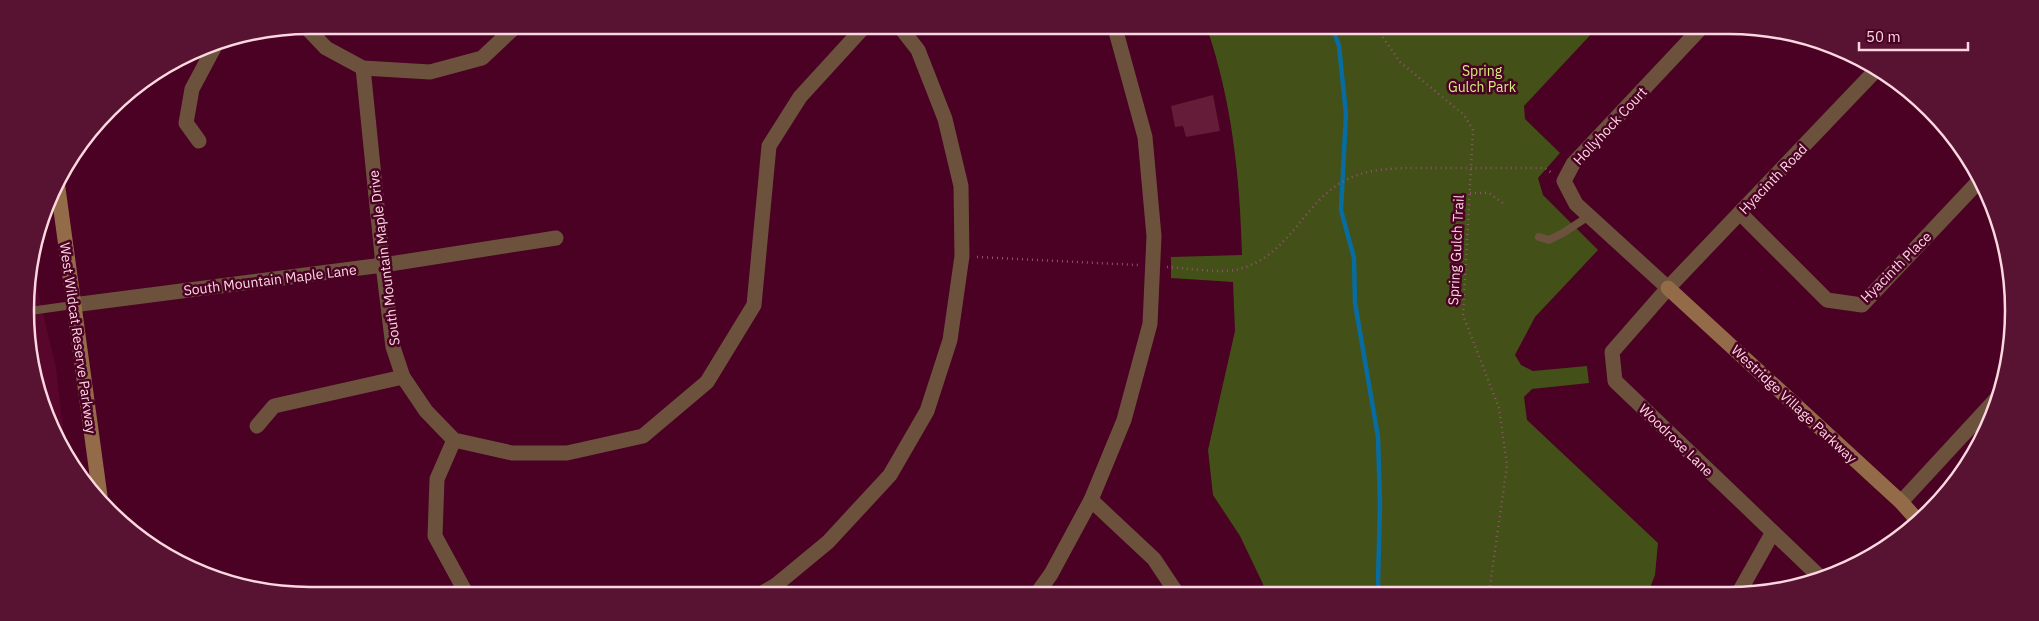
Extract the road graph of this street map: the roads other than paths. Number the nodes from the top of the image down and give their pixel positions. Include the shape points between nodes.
1 (313, 34) edge
2 (508, 34) edge
3 (858, 34) edge
4 (905, 34) edge
5 (1117, 34) edge
6 (1695, 34) edge
7 (212, 52) edge
8 (363, 68) junction
9 (1872, 74) edge
10 (199, 141) dead end
11 (1975, 185) edge
12 (59, 196) edge
13 (1740, 213) junction
14 (1589, 216) junction
15 (1539, 237) dead end
16 (556, 238) dead end
17 (382, 265) junction
18 (1668, 288) junction
19 (73, 306) junction
20 (34, 311) edge
21 (403, 377) junction
22 (1988, 407) edge
23 (257, 426) dead end
24 (454, 440) junction
25 (99, 489) edge
26 (1091, 500) junction
27 (1901, 502) junction
28 (1914, 516) edge
29 (1773, 532) junction
30 (1816, 573) edge
31 (463, 587) edge
32 (774, 587) edge
33 (1042, 587) edge
34 (1173, 587) edge
35 (1742, 587) edge

1 - 8 street via 326,48
2 - 8 street via 482,58 430,72
3 - 24 street via 800,98 769,146 754,305 708,382 643,436 567,454 512,453
4 - 32 street via 918,50 945,119 961,186 962,256 950,340 928,411 890,475 828,542
5 - 26 street via 1145,137 1154,236 1150,324 1124,420
6 - 14 street, Hollyhock Court via 1573,164 1564,181 1576,204
7 - 10 street via 192,89 186,123
8 - 17 street, South Mountain Maple Drive
9 - 13 street, Hyacinth Road
11 - 13 street, Hyacinth Place via 1862,305 1827,300
12 - 19 street, West Wildcat Reserve Parkway
13 - 18 street, Hyacinth Road
14 - 15 lane via 1548,240
14 - 18 street
16 - 17 street, South Mountain Maple Lane
17 - 19 street, South Mountain Maple Lane
17 - 21 street, South Mountain Maple Drive via 393,347
18 - 27 street, Westridge Village Parkway
18 - 29 street, Woodrose Lane via 1612,352 1615,381
19 - 20 lane
19 - 25 street, West Wildcat Reserve Parkway
21 - 23 street via 274,406
21 - 24 street, South Mountain Maple Drive via 426,411
22 - 27 street
24 - 31 street via 437,479 435,536
26 - 33 street
26 - 34 street via 1154,559
27 - 28 street, Westridge Village Parkway
29 - 30 street, Woodrose Lane
29 - 35 street

